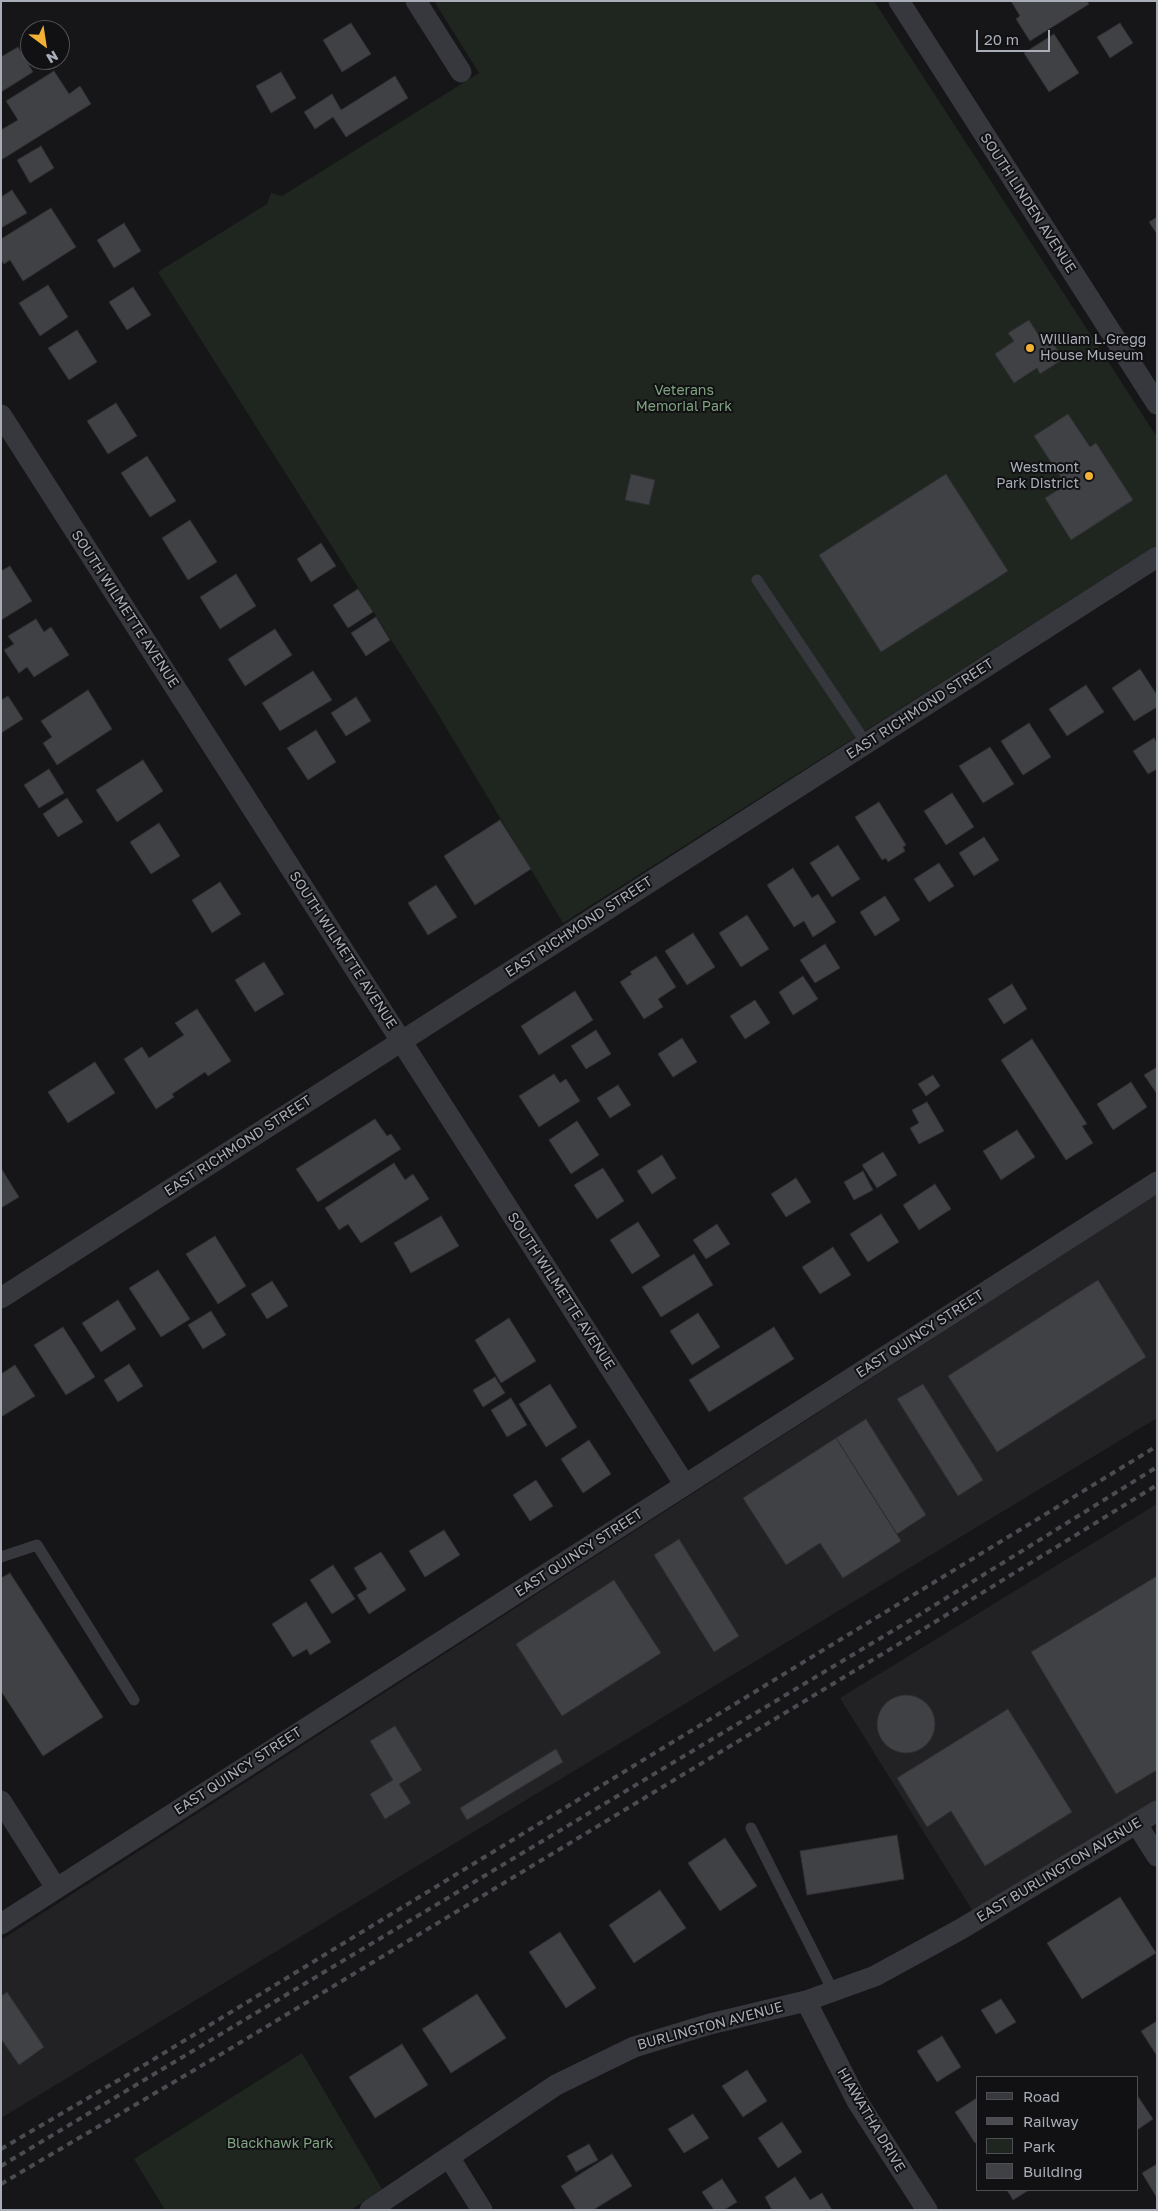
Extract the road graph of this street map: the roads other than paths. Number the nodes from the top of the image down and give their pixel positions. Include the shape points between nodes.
1 (416, 1) edge
2 (899, 1) edge
3 (461, 72) dead end
4 (1157, 404) edge
5 (1, 415) edge
6 (1157, 557) edge
7 (757, 580) dead end
8 (866, 743) junction
9 (401, 1041) junction
10 (1157, 1182) edge
11 (1, 1298) edge
12 (685, 1485) junction
13 (1, 1557) edge
14 (134, 1700) dead end
15 (1, 1801) edge
16 (1157, 1811) edge
17 (1136, 1824) junction
18 (751, 1828) dead end
19 (1157, 1856) edge
20 (56, 1888) junction
21 (1, 1924) edge
22 (961, 1929) joint
23 (833, 1991) junction
24 (806, 2001) junction
25 (448, 2157) junction
26 (370, 2210) edge
27 (482, 2210) edge
28 (927, 2210) edge

1 - 3 street
2 - 4 street, SOUTH LINDEN AVENUE
5 - 9 street, SOUTH WILMETTE AVENUE
6 - 8 street, EAST RICHMOND STREET
7 - 8 lane
8 - 9 street, EAST RICHMOND STREET
9 - 11 street, EAST RICHMOND STREET
9 - 12 street, SOUTH WILMETTE AVENUE
10 - 12 street, EAST QUINCY STREET
12 - 20 street, EAST QUINCY STREET
13 - 14 lane via 37,1545
15 - 20 street
16 - 17 street, EAST BURLINGTON AVENUE
17 - 19 street
17 - 22 street, EAST BURLINGTON AVENUE
18 - 23 lane
20 - 21 street, EAST QUINCY STREET
22 - 23 street, BURLINGTON AVENUE via 875,1976
23 - 24 street, BURLINGTON AVENUE
24 - 25 street, BURLINGTON AVENUE via 710,2024 634,2047 556,2085
24 - 28 street, HIAWATHA DRIVE via 857,2101
25 - 26 street, BURLINGTON AVENUE
25 - 27 street

